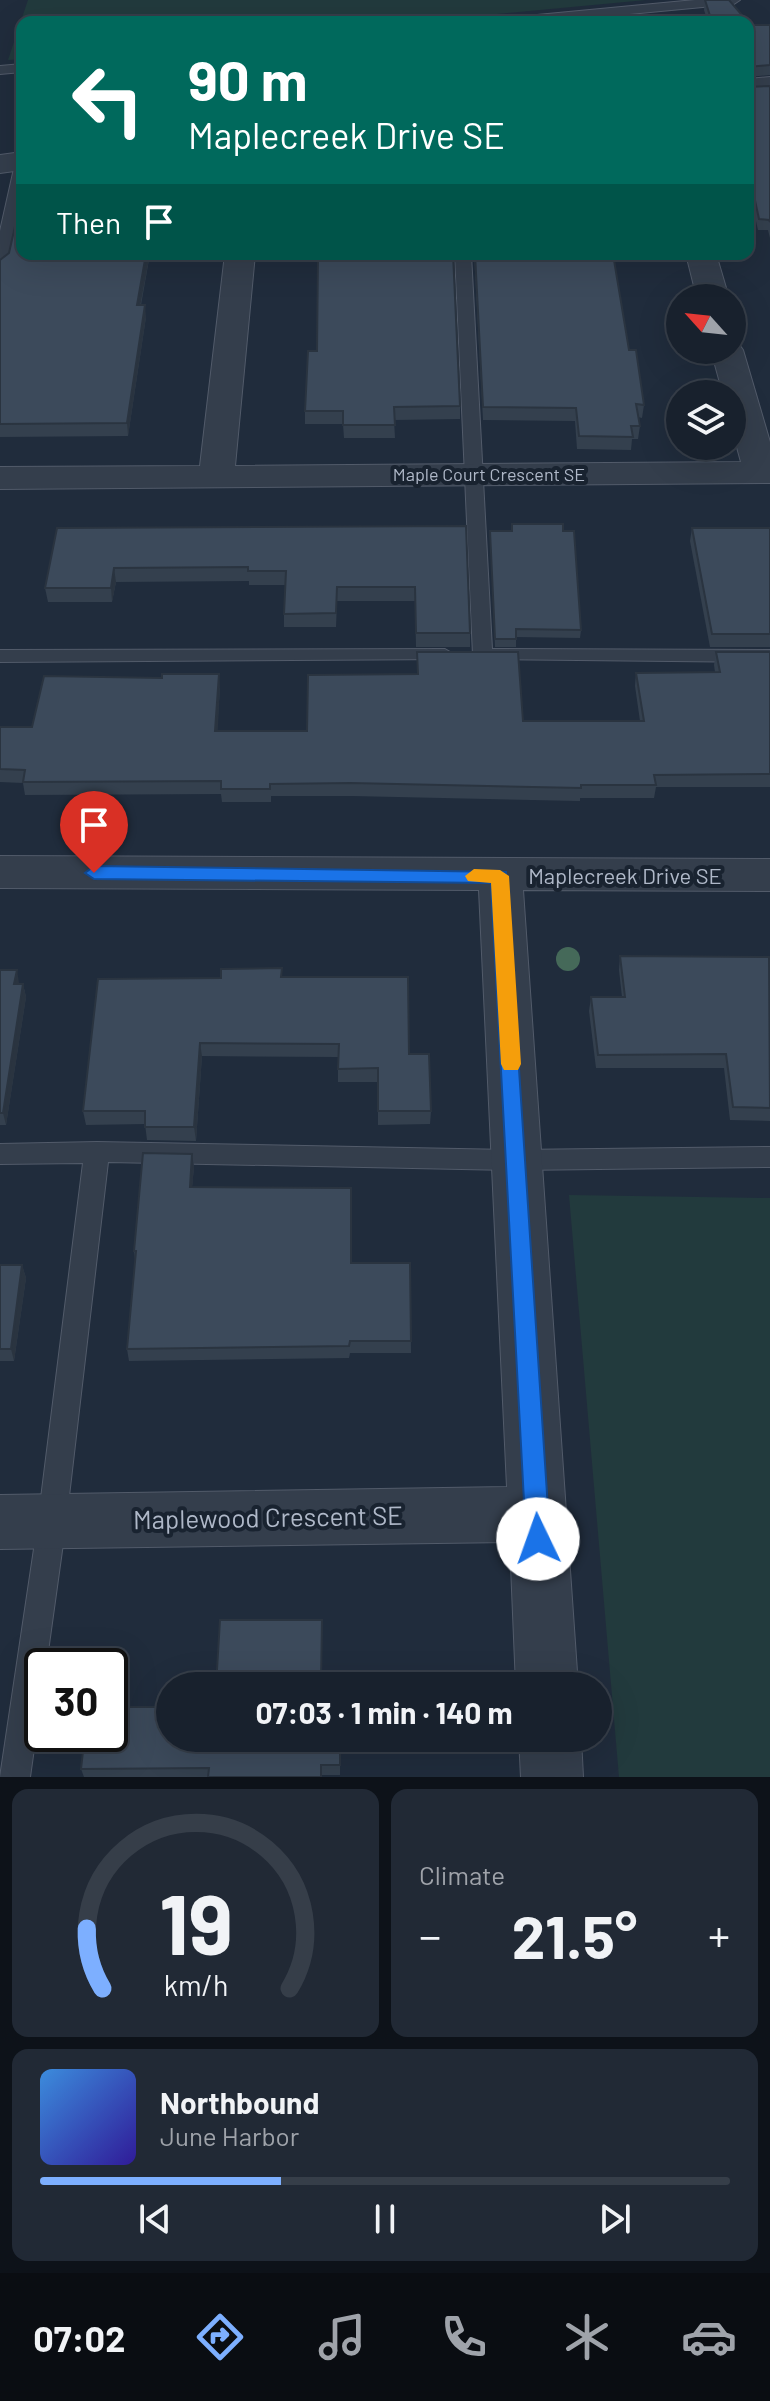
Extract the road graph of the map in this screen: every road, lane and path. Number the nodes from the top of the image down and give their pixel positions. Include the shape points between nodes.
1 (734, 0) edge
2 (568, 16) edge
3 (16, 191) edge
4 (239, 260) edge
5 (463, 260) edge
6 (703, 260) edge
7 (0, 265) edge
8 (709, 284) edge
9 (731, 364) edge
10 (766, 472) edge
11 (216, 476) junction
12 (476, 476) junction
13 (0, 478) edge
14 (483, 655) junction
15 (0, 656) edge
16 (770, 656) edge
17 (0, 872) edge
18 (770, 875) edge
19 (500, 876) junction
20 (97, 1152) junction
21 (0, 1154) edge
22 (770, 1157) edge
23 (516, 1160) junction
24 (537, 1514) junction
25 (26, 1522) edge
26 (546, 1672) edge
27 (551, 1752) edge
28 (14, 1777) edge
29 (552, 1777) edge

1 - 2 lane
3 - 7 lane
4 - 11 street
5 - 12 lane
6 - 8 street
9 - 10 street, Maple Court Crescent SE
10 - 12 street, Maple Court Crescent SE
11 - 12 street, Maple Court Crescent SE
11 - 13 street, Maple Court Crescent SE
12 - 14 lane
14 - 15 lane
14 - 16 lane
17 - 19 street, Maplecreek Drive SE
18 - 19 street, Maplecreek Drive SE
19 - 23 street
20 - 21 lane
20 - 23 lane
20 - 25 lane
22 - 23 lane
23 - 24 street
24 - 25 street, Maplewood Crescent SE
24 - 26 street
25 - 28 lane
27 - 29 street

